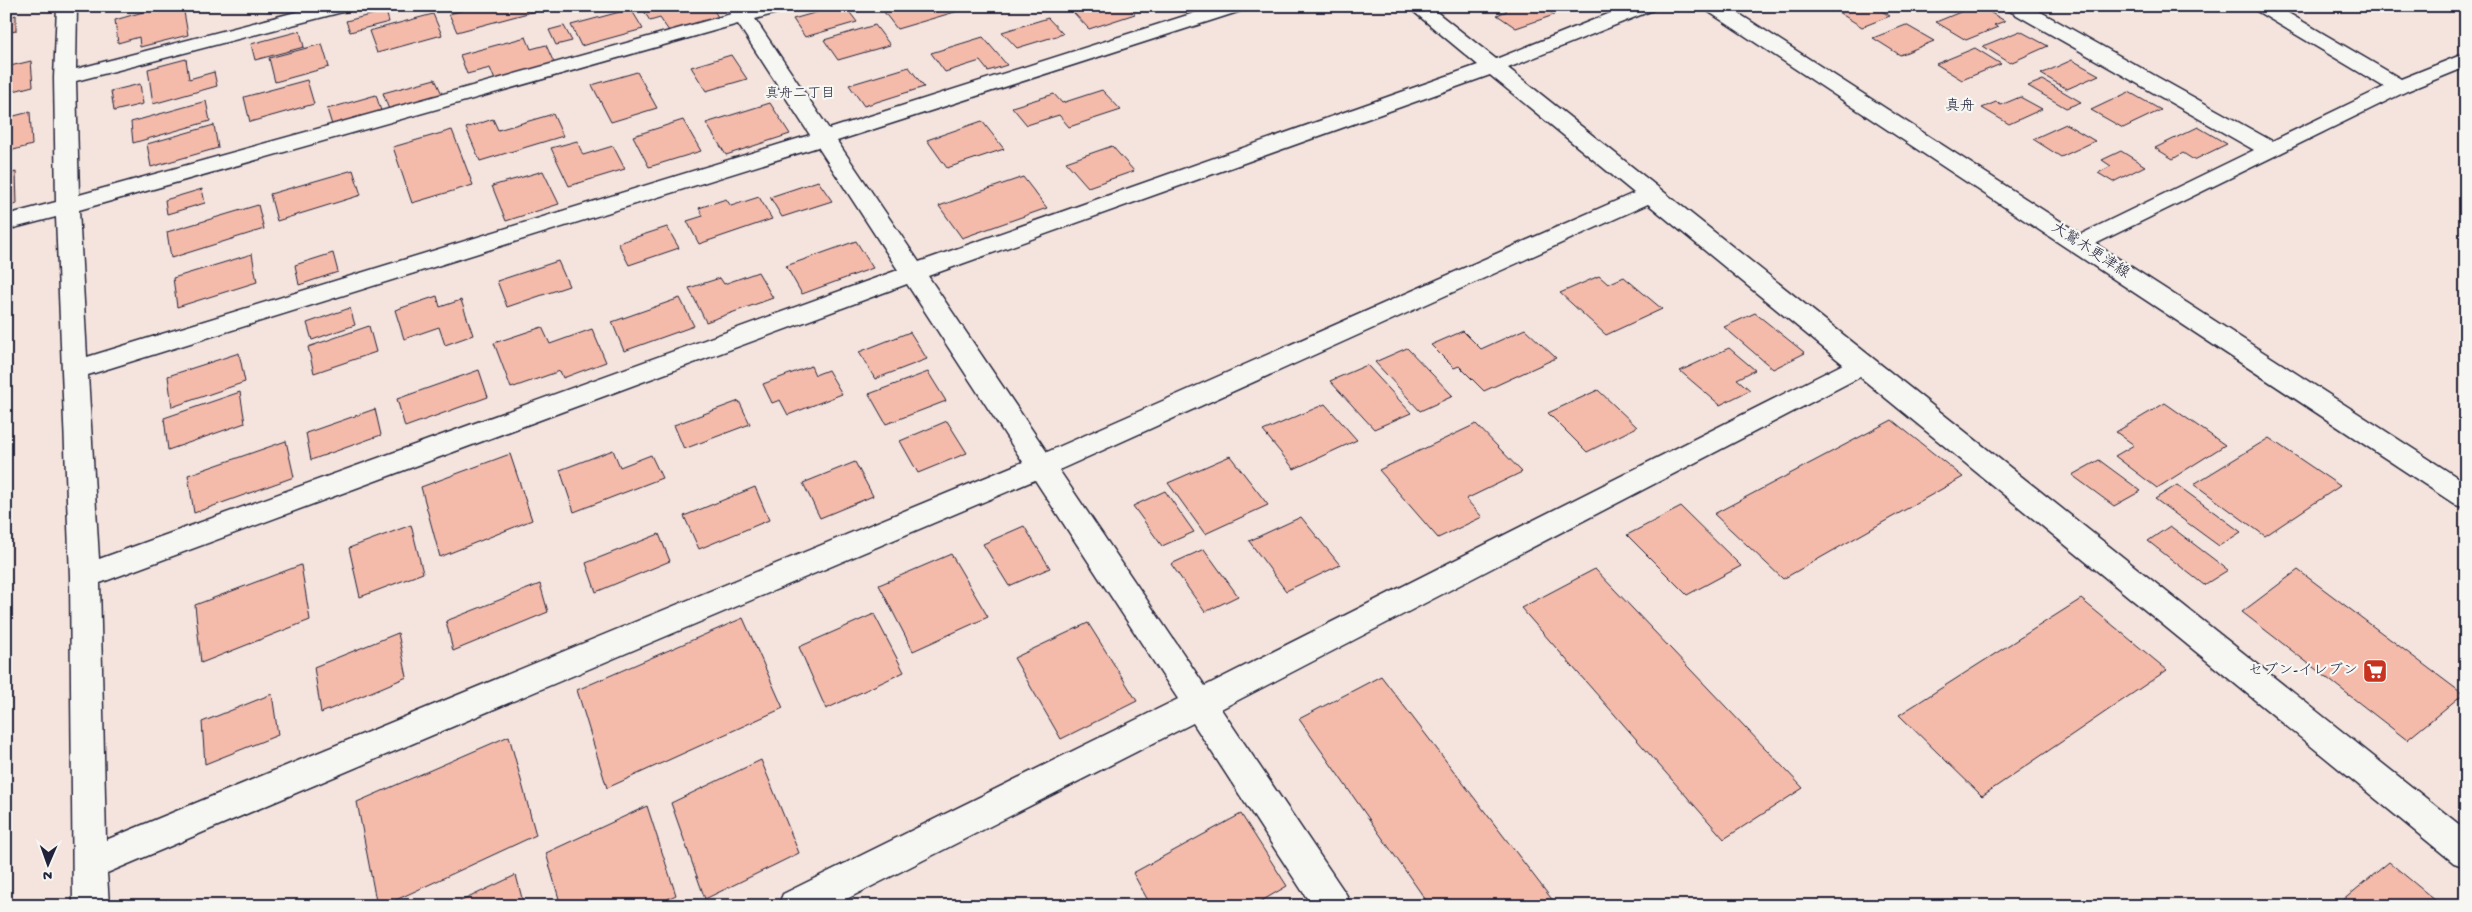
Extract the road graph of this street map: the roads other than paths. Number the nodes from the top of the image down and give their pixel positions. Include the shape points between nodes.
1 (67, 6) edge
2 (343, 6) edge
3 (780, 6) edge
4 (1237, 6) edge
5 (1417, 6) edge
6 (1646, 6) edge
7 (1713, 6) edge
8 (2015, 6) edge
9 (2262, 6) edge
10 (739, 12) edge
11 (2466, 60) edge
12 (1493, 67) junction
13 (64, 78) junction
14 (2400, 87) junction
15 (823, 138) junction
16 (2271, 150) junction
17 (1650, 194) junction
18 (68, 206) junction
19 (6, 223) edge
20 (2079, 244) junction
21 (913, 273) junction
22 (1862, 365) junction
23 (74, 370) junction
24 (1042, 466) junction
25 (2466, 497) edge
26 (85, 576) junction
27 (1198, 705) junction
28 (2466, 851) edge
29 (90, 863) junction
30 (91, 906) edge
31 (796, 906) edge
32 (1333, 906) edge

1 - 13 street
2 - 13 street
3 - 10 street
4 - 15 street
5 - 12 street
6 - 12 street
7 - 20 street, 大鷲木更津線
8 - 16 street
9 - 14 street
10 - 15 street
10 - 18 street
11 - 14 street
12 - 17 street
12 - 21 street
13 - 18 street
14 - 16 street
15 - 21 street
15 - 23 street
16 - 20 street
17 - 22 street
17 - 24 street
18 - 19 street
18 - 23 street
20 - 25 street, 大鷲木更津線
21 - 24 street
21 - 26 street
22 - 27 street
22 - 28 street
23 - 26 street
24 - 27 street
24 - 29 street
26 - 29 street
27 - 31 street
27 - 32 street
29 - 30 street

